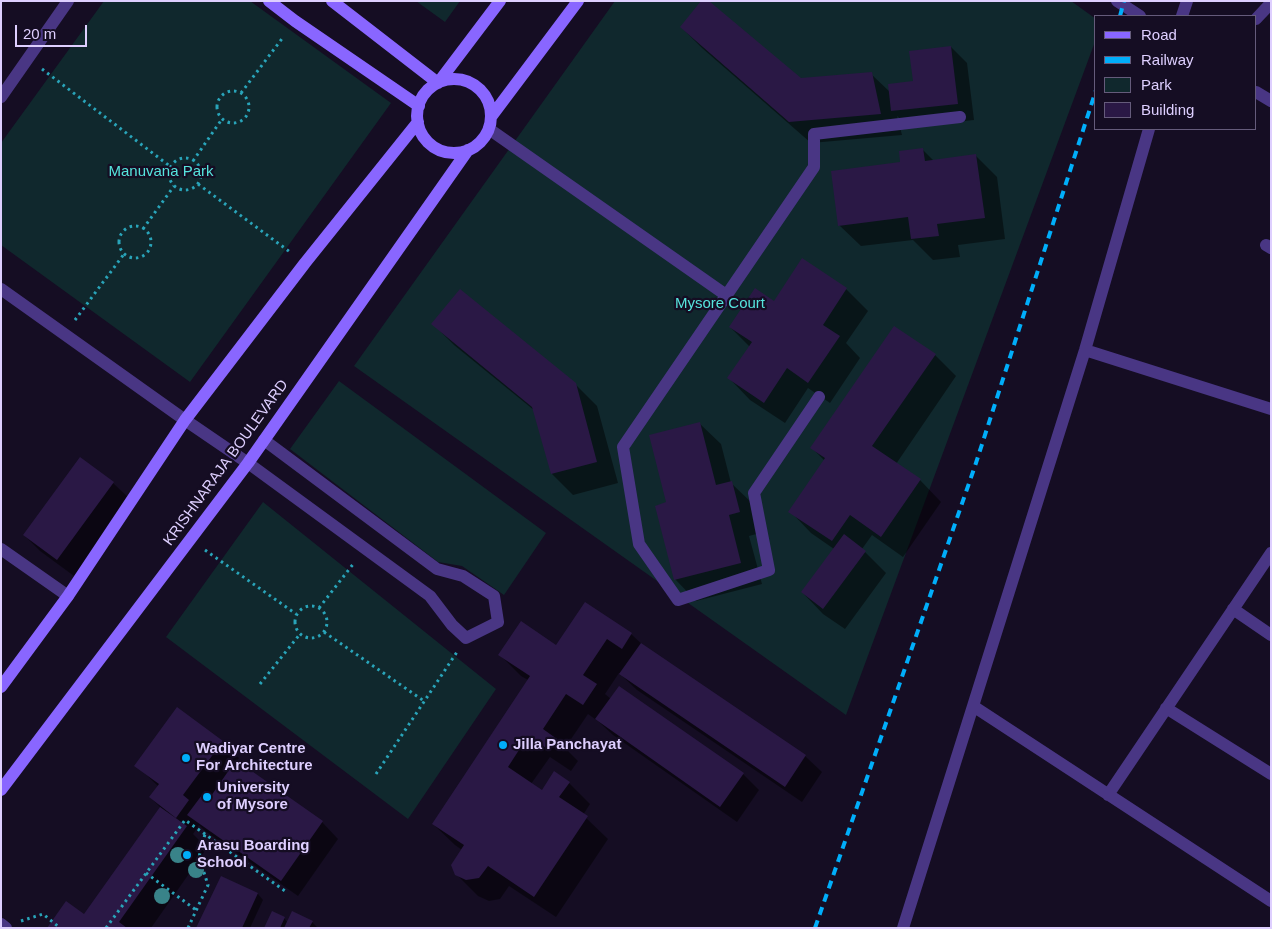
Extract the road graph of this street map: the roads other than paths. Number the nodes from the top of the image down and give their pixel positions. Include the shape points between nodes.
1 (68, 1) edge
2 (269, 1) edge
3 (332, 1) edge
4 (500, 1) edge
5 (578, 1) edge
6 (1116, 1) edge
7 (1187, 1) edge
8 (1271, 3) edge
9 (1138, 15) edge
10 (1182, 15) edge
11 (1257, 18) edge
12 (438, 82) junction
13 (1257, 93) edge
14 (1, 98) edge
15 (1271, 101) edge
16 (419, 106) junction
17 (960, 117) dead end
18 (418, 122) junction
19 (490, 123) junction
20 (1149, 130) edge
21 (468, 150) junction
22 (1, 289) edge
23 (726, 295) junction
24 (1085, 350) junction
25 (819, 397) dead end
26 (1271, 409) edge
27 (185, 420) junction
28 (264, 440) junction
29 (248, 463) junction
30 (1, 548) edge
31 (1271, 553) edge
32 (68, 596) junction
33 (1233, 609) junction
34 (1271, 635) edge
35 (1, 687) edge
36 (973, 706) junction
37 (1166, 708) junction
38 (1271, 774) edge
39 (1, 790) edge
40 (1108, 794) junction
41 (1271, 901) edge
42 (903, 928) edge

1 - 14 street
2 - 16 main road
3 - 12 main road
4 - 12 main road
5 - 19 main road
6 - 9 street
7 - 10 street
8 - 11 street
12 - 16 main road via 429,88
12 - 19 main road via 463,80 474,85 484,94 489,105
13 - 15 street
16 - 18 main road
17 - 23 street via 814,134 814,167
18 - 21 main road via 425,138 434,146 457,153
18 - 27 main road
19 - 21 main road via 484,138
19 - 23 street
20 - 24 street
21 - 28 main road, KRISHNARAJA BOULEVARD
22 - 27 street
23 - 25 street via 623,446 639,544 678,600 769,570 754,493
24 - 26 street
24 - 36 street
27 - 29 street
27 - 32 main road
28 - 29 main road, KRISHNARAJA BOULEVARD
28 - 29 street via 437,569 463,576 494,596 498,622 466,638 430,596
29 - 39 main road, KRISHNARAJA BOULEVARD
30 - 32 street
31 - 33 street
32 - 35 main road
33 - 34 street
33 - 37 street
36 - 40 street
36 - 42 street
37 - 38 street
37 - 40 street
40 - 41 street

